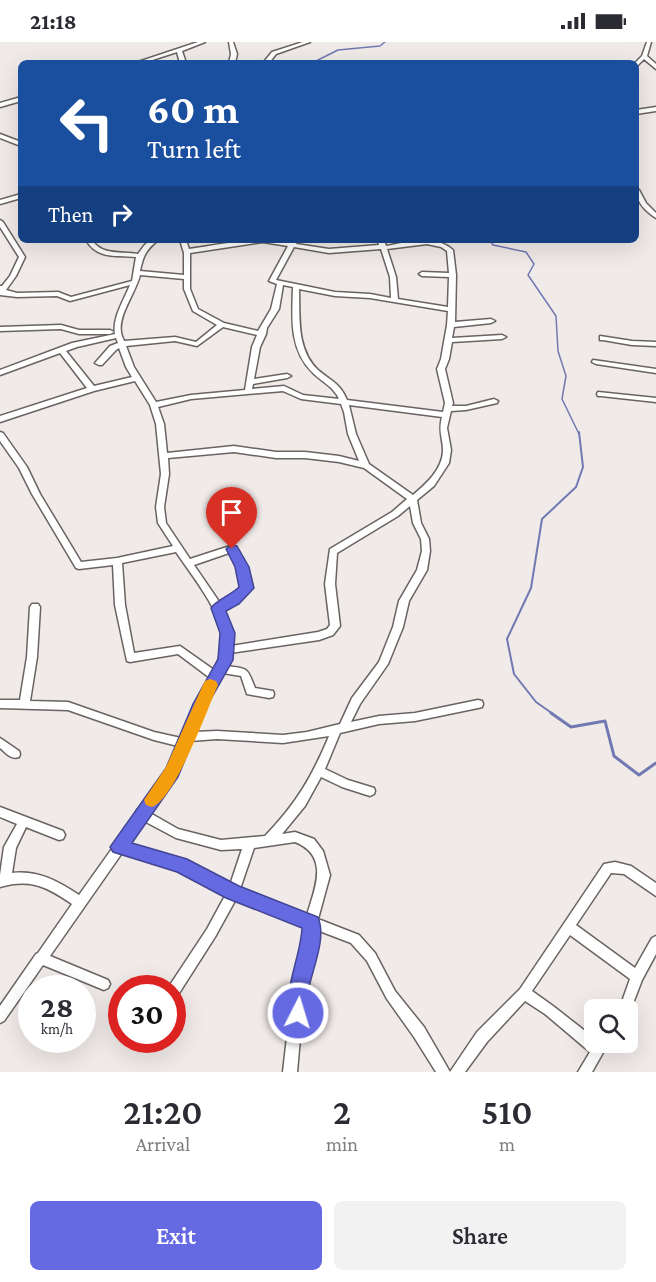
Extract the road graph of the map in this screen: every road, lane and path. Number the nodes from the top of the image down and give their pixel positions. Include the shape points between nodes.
1 (203, 42) edge
2 (231, 42) edge
3 (308, 42) edge
4 (649, 42) edge
5 (179, 50) junction
6 (644, 56) junction
7 (147, 60) edge
8 (182, 60) edge
9 (232, 60) edge
10 (268, 60) edge
11 (639, 62) edge
12 (656, 67) edge
13 (18, 100) edge
14 (0, 105) edge
15 (656, 109) edge
16 (639, 112) edge
17 (0, 135) edge
18 (18, 143) edge
19 (639, 193) edge
20 (18, 197) edge
21 (1, 202) edge
22 (652, 208) edge
23 (656, 216) edge
24 (0, 226) edge
25 (91, 243) edge
26 (150, 243) edge
27 (184, 243) edge
28 (242, 243) edge
29 (294, 243) edge
30 (299, 243) edge
31 (407, 243) edge
32 (425, 243) edge
33 (383, 245) edge
34 (187, 251) junction
35 (140, 256) junction
36 (422, 274) dead end
37 (453, 275) junction
38 (186, 277) junction
39 (136, 278) junction
40 (280, 284) junction
41 (296, 287) junction
42 (1, 290) edge
43 (395, 299) junction
44 (452, 310) junction
45 (491, 321) dead end
46 (222, 325) junction
47 (451, 325) junction
48 (0, 329) edge
49 (262, 334) junction
50 (118, 337) junction
51 (502, 338) dead end
52 (603, 338) dead end
53 (449, 340) junction
54 (656, 344) edge
55 (61, 350) junction
56 (596, 362) dead end
57 (99, 363) dead end
58 (656, 371) edge
59 (0, 373) edge
60 (287, 376) dead end
61 (136, 378) junction
62 (250, 382) junction
63 (92, 389) junction
64 (248, 392) junction
65 (601, 394) dead end
66 (656, 400) edge
67 (344, 401) junction
68 (494, 401) dead end
69 (154, 405) junction
70 (447, 412) junction
71 (0, 419) edge
72 (0, 435) edge
73 (163, 456) junction
74 (365, 465) junction
75 (413, 498) junction
76 (179, 549) junction
77 (117, 561) junction
78 (189, 563) junction
79 (34, 607) dead end
80 (218, 608) junction
81 (227, 650) junction
82 (217, 672) junction
83 (269, 694) dead end
84 (0, 704) edge
85 (24, 705) junction
86 (478, 705) dead end
87 (340, 729) junction
88 (186, 740) junction
89 (0, 742) edge
90 (15, 754) dead end
91 (319, 771) junction
92 (370, 791) dead end
93 (0, 812) edge
94 (141, 814) junction
95 (23, 823) junction
96 (59, 836) dead end
97 (268, 840) junction
98 (250, 843) junction
99 (119, 847) junction
100 (3, 881) edge
101 (656, 890) edge
102 (232, 892) junction
103 (79, 902) junction
104 (311, 923) junction
105 (569, 927) junction
106 (656, 942) edge
107 (40, 958) junction
108 (184, 975) edge
109 (637, 977) junction
110 (104, 984) dead end
111 (524, 993) junction
112 (629, 999) edge
113 (0, 1017) edge
114 (584, 1034) edge
115 (597, 1053) edge
116 (290, 1072) edge
117 (443, 1072) edge
118 (457, 1072) edge
119 (585, 1072) edge

1 - 5 street
2 - 9 street
3 - 10 street via 274,53
4 - 6 street
5 - 7 street
5 - 8 street
6 - 11 street
6 - 12 street
13 - 14 street
15 - 16 street
17 - 18 street
19 - 22 street
20 - 21 street
22 - 23 street
24 - 42 street via 22,257
25 - 35 street via 102,253
26 - 35 street
27 - 34 street
28 - 34 street
29 - 40 street via 272,281
30 - 33 street via 336,252
31 - 33 street
32 - 37 street via 450,250
33 - 43 street
34 - 38 street
35 - 39 street
36 - 37 street
37 - 44 street
38 - 39 street
38 - 46 street via 195,310
39 - 42 street via 70,299 58,294 17,295
39 - 50 street via 119,319
40 - 41 street
40 - 49 street via 275,309
41 - 43 street
41 - 67 street via 296,331 301,352 314,370 335,384
43 - 44 street
44 - 47 street
45 - 47 street
46 - 49 street
46 - 50 street via 197,344 175,339
47 - 53 street
48 - 50 street via 61,327
49 - 62 street
50 - 55 street
50 - 57 street
50 - 61 street
51 - 53 street
52 - 54 street
53 - 70 street via 441,369 448,394
55 - 59 street
55 - 63 street
56 - 58 street
60 - 62 street
61 - 63 street
61 - 69 street
62 - 64 street
63 - 71 street
64 - 67 street via 284,388 301,397
64 - 69 street
65 - 66 street
67 - 70 street via 390,410
67 - 74 street
68 - 70 street
69 - 73 street
70 - 75 street via 443,428 445,463 431,484
72 - 77 street via 80,566
73 - 74 street via 239,449 323,456
73 - 76 street via 160,515
74 - 75 street
75 - 81 street via 395,514 333,551 330,584 334,626 330,632
75 - 87 street via 417,523 425,539 422,570 404,601 383,664
76 - 77 street
76 - 78 street
77 - 82 street via 130,658 180,650
78 - 80 street
78 - 80 street via 234,551 247,588
79 - 85 street via 32,657
80 - 81 street via 227,633
81 - 82 street
82 - 83 street via 242,672 251,692
82 - 88 street
84 - 85 street
85 - 88 street via 68,706 154,736
86 - 87 street
87 - 88 street via 283,739 217,735
87 - 91 street
88 - 94 street via 172,772
89 - 90 street
91 - 92 street
91 - 97 street via 300,806
93 - 95 street
94 - 98 street via 176,832 221,845
94 - 99 street
95 - 96 street
95 - 100 street via 13,838
97 - 98 street
97 - 104 street via 302,838 317,851 324,875
98 - 102 street
99 - 102 street via 180,865
99 - 103 street
100 - 103 street via 34,877
101 - 105 street via 623,868 608,868
102 - 104 street
102 - 108 street
103 - 107 street
104 - 116 street
104 - 117 street via 363,945
105 - 109 street
105 - 111 street
106 - 109 street
107 - 110 street
107 - 113 street
109 - 112 street
111 - 114 street
111 - 118 street via 482,1037
115 - 119 street

